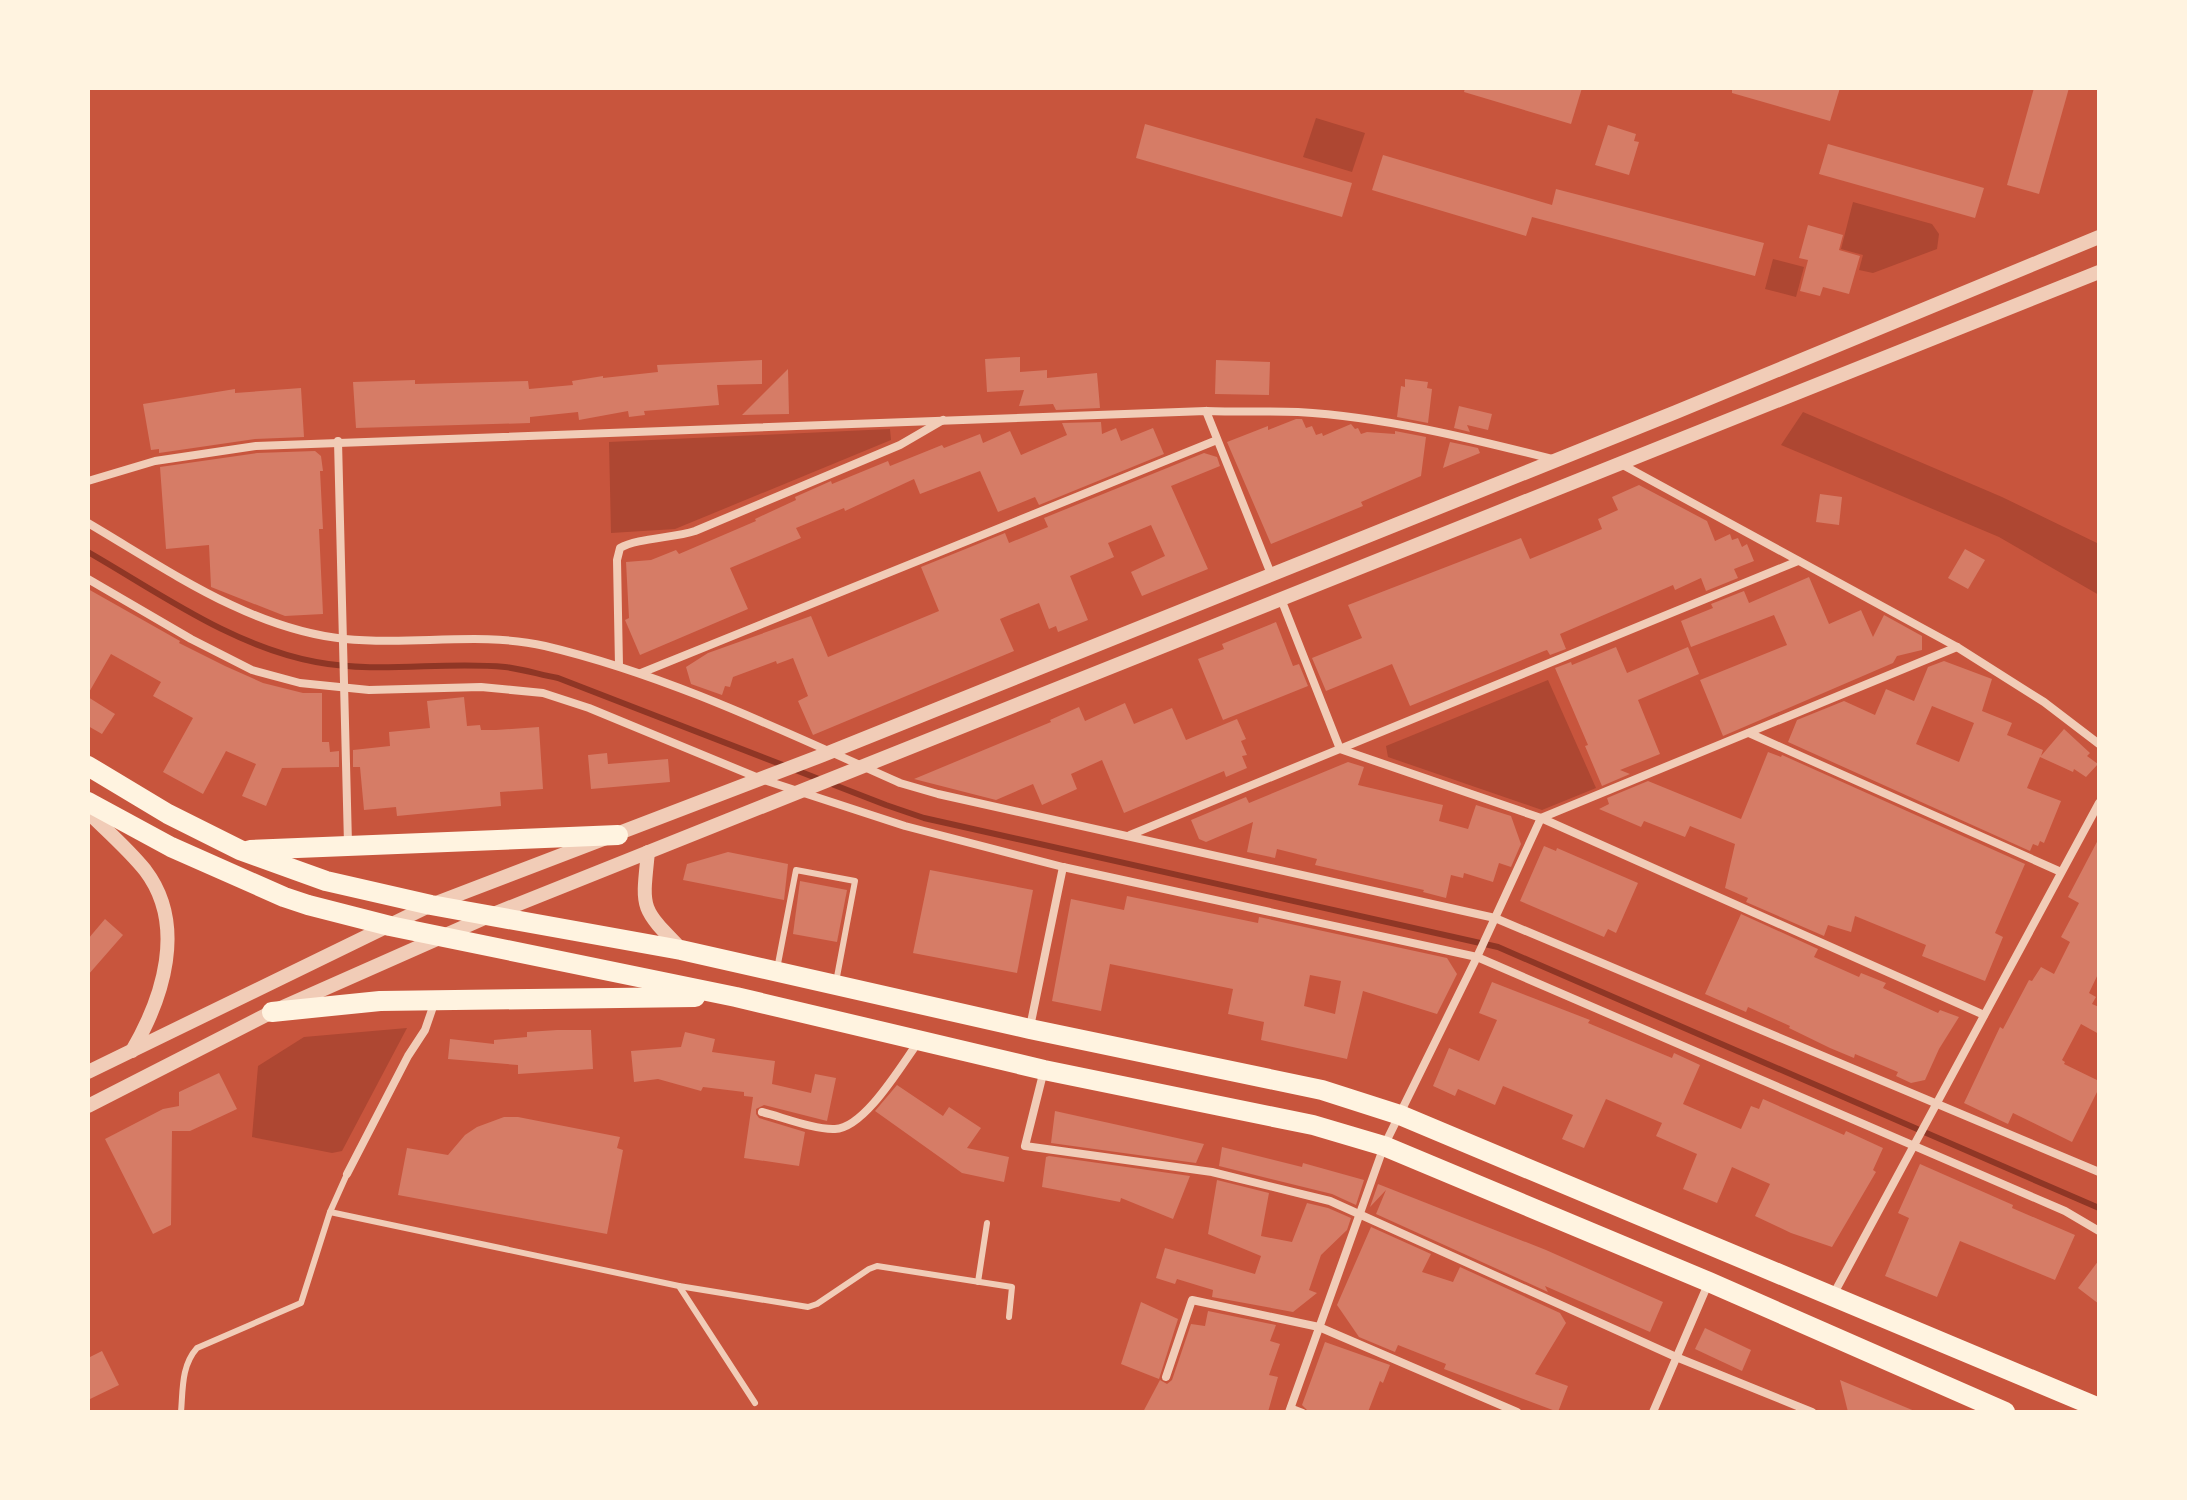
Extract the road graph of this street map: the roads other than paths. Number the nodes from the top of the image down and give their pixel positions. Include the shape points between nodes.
1 (2099, 237) edge
2 (2099, 272) edge
3 (1206, 411) junction
4 (945, 419) junction
5 (1217, 440) junction
6 (338, 441) junction
7 (1556, 461) junction
8 (1619, 464) junction
9 (88, 481) edge
10 (88, 523) edge
11 (1798, 561) junction
12 (1271, 574) junction
13 (88, 579) edge
14 (1281, 599) junction
15 (343, 639) junction
16 (1957, 647) junction
17 (619, 666) junction
18 (640, 673) junction
19 (344, 688) junction
20 (1749, 733) junction
21 (2099, 744) edge
22 (1340, 749) junction
23 (827, 753) junction
24 (88, 766) edge
25 (864, 767) junction
26 (764, 778) junction
27 (807, 788) junction
28 (88, 802) edge
29 (2099, 803) edge
30 (88, 812) edge
31 (1541, 818) junction
32 (618, 835) junction
33 (1130, 835) junction
34 (348, 846) junction
35 (240, 850) junction
36 (648, 852) junction
37 (1063, 867) junction
38 (2061, 872) junction
39 (431, 905) junction
40 (491, 915) junction
41 (1495, 918) junction
42 (390, 926) junction
43 (439, 936) junction
44 (681, 950) junction
45 (1477, 957) junction
46 (776, 972) junction
47 (835, 986) junction
48 (736, 997) junction
49 (436, 1000) junction
50 (272, 1012) junction
51 (1984, 1015) junction
52 (1030, 1029) junction
53 (919, 1040) junction
54 (132, 1051) junction
55 (1044, 1070) junction
56 (88, 1072) edge
57 (1322, 1090) junction
58 (1937, 1103) junction
59 (88, 1106) edge
60 (762, 1112) dead end
61 (1400, 1115) junction
62 (1313, 1125) junction
63 (1384, 1146) junction
64 (1914, 1147) junction
65 (1517, 1165) junction
66 (2099, 1172) edge
67 (347, 1174) joint
68 (1503, 1197) junction
69 (330, 1212) junction
70 (1360, 1213) junction
71 (987, 1223) dead end
72 (2099, 1231) edge
73 (978, 1282) junction
74 (1709, 1282) junction
75 (679, 1286) junction
76 (1832, 1297) junction
77 (1009, 1317) dead end
78 (1319, 1327) junction
79 (1676, 1357) junction
80 (1166, 1377) dead end
81 (755, 1403) dead end
82 (2099, 1408) edge
83 (1289, 1410) edge
84 (181, 1412) edge
85 (1303, 1412) edge
86 (1517, 1412) edge
87 (1653, 1412) edge
88 (1812, 1412) edge
89 (2005, 1412) edge

1 - 7 street
2 - 8 street
3 - 4 street
3 - 5 street
3 - 7 street via 1358,419
4 - 6 street
4 - 17 street via 900,445 695,531 620,548
5 - 12 street
5 - 18 street
6 - 9 street via 205,453
6 - 15 street
7 - 12 street
8 - 11 street
8 - 14 street
10 - 15 street via 216,598 264,619
11 - 16 street
11 - 22 street
12 - 23 street
13 - 19 street via 252,670
14 - 22 street
14 - 25 street
15 - 17 street via 499,639
15 - 19 street
16 - 20 street
16 - 21 street
17 - 18 street
18 - 23 street
19 - 26 street via 481,687 543,693
19 - 34 street
20 - 31 street
20 - 38 street
22 - 31 street
22 - 33 street
23 - 25 street
23 - 26 street
24 - 35 main road
25 - 27 street
25 - 33 street via 938,794
26 - 27 street
26 - 32 street
27 - 36 street
27 - 37 street via 905,826
28 - 42 main road via 171,847 284,897
29 - 38 street
30 - 54 street via 145,870 165,921 162,982
31 - 41 street
31 - 51 street
32 - 34 main road
32 - 39 street
33 - 41 street
34 - 35 main road
35 - 39 main road via 326,881
36 - 40 street
36 - 44 street via 645,907
37 - 45 street
37 - 52 street
38 - 51 street
39 - 40 main road
39 - 42 street
40 - 43 street
40 - 44 main road
41 - 45 street
41 - 58 street
42 - 43 main road
42 - 54 street
43 - 48 main road
43 - 50 street
44 - 46 main road
45 - 61 street
45 - 64 street
46 - 47 main road
46 - 47 lane via 796,870 855,881
47 - 52 main road
48 - 49 main road
48 - 53 main road
49 - 50 main road
49 - 67 street
50 - 59 street
51 - 58 street
52 - 57 main road
53 - 55 main road
53 - 60 street via 868,1109 850,1124 833,1129
54 - 56 street
55 - 62 main road
55 - 70 street via 1025,1146 1212,1172
57 - 61 main road
57 - 62 main road
58 - 64 street
58 - 66 street
61 - 63 street
61 - 65 main road
62 - 63 main road
63 - 68 main road
63 - 70 street
64 - 72 street via 2065,1211
64 - 76 street
65 - 68 main road
65 - 76 main road
67 - 69 lane
68 - 74 main road
69 - 75 lane
69 - 84 lane via 301,1303 197,1348 184,1375
70 - 78 street
70 - 79 street
71 - 73 lane
73 - 75 lane via 874,1266 808,1307
73 - 77 lane via 1012,1287
74 - 79 street
74 - 89 main road
75 - 81 lane
76 - 82 main road
78 - 80 street via 1192,1300
78 - 83 street
78 - 86 street
79 - 87 street
79 - 88 street
83 - 85 lane

